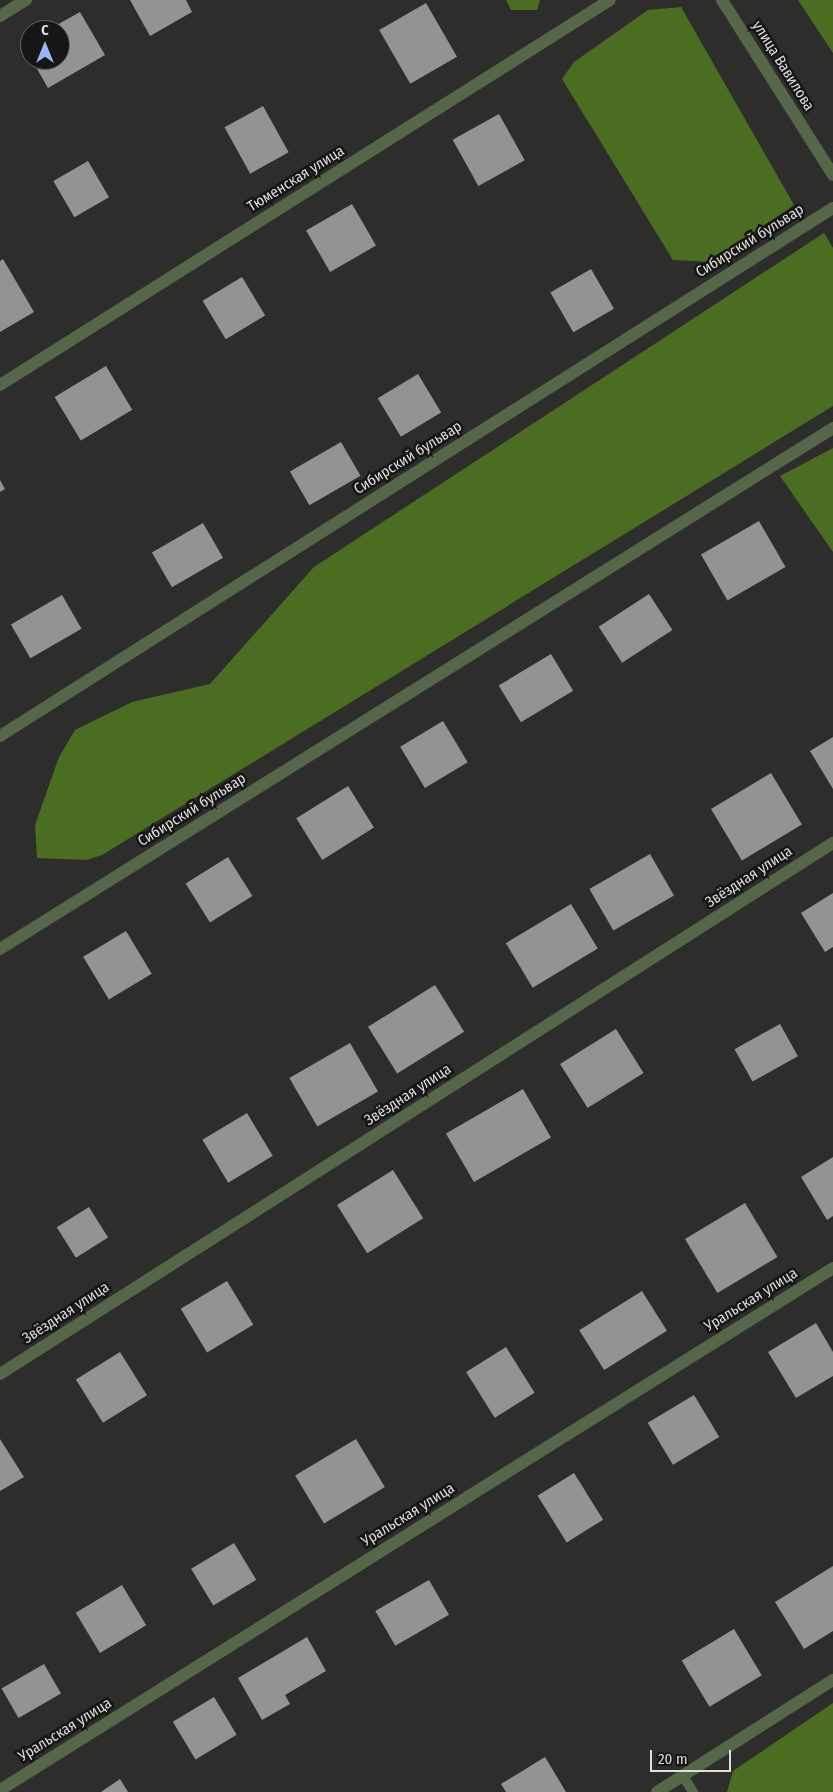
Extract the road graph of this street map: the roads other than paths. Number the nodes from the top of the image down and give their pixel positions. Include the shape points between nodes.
1 (26, 0) edge
2 (610, 0) edge
3 (722, 0) edge
4 (0, 16) edge
5 (833, 175) edge
6 (833, 208) edge
7 (0, 385) edge
8 (833, 428) edge
9 (0, 736) edge
10 (833, 843) edge
11 (0, 949) edge
12 (833, 1268) edge
13 (0, 1374) edge
14 (833, 1680) edge
15 (683, 1776) junction
16 (0, 1790) edge
17 (658, 1792) edge
18 (693, 1792) edge

1 - 4 street
2 - 7 street, Тюменская улица
3 - 5 street, улица Вавилова
6 - 9 street, Сибирский бульвар
8 - 11 street, Сибирский бульвар
10 - 13 street, Звёздная улица
12 - 16 street, Уральская улица
14 - 15 street
15 - 17 street
15 - 18 lane

